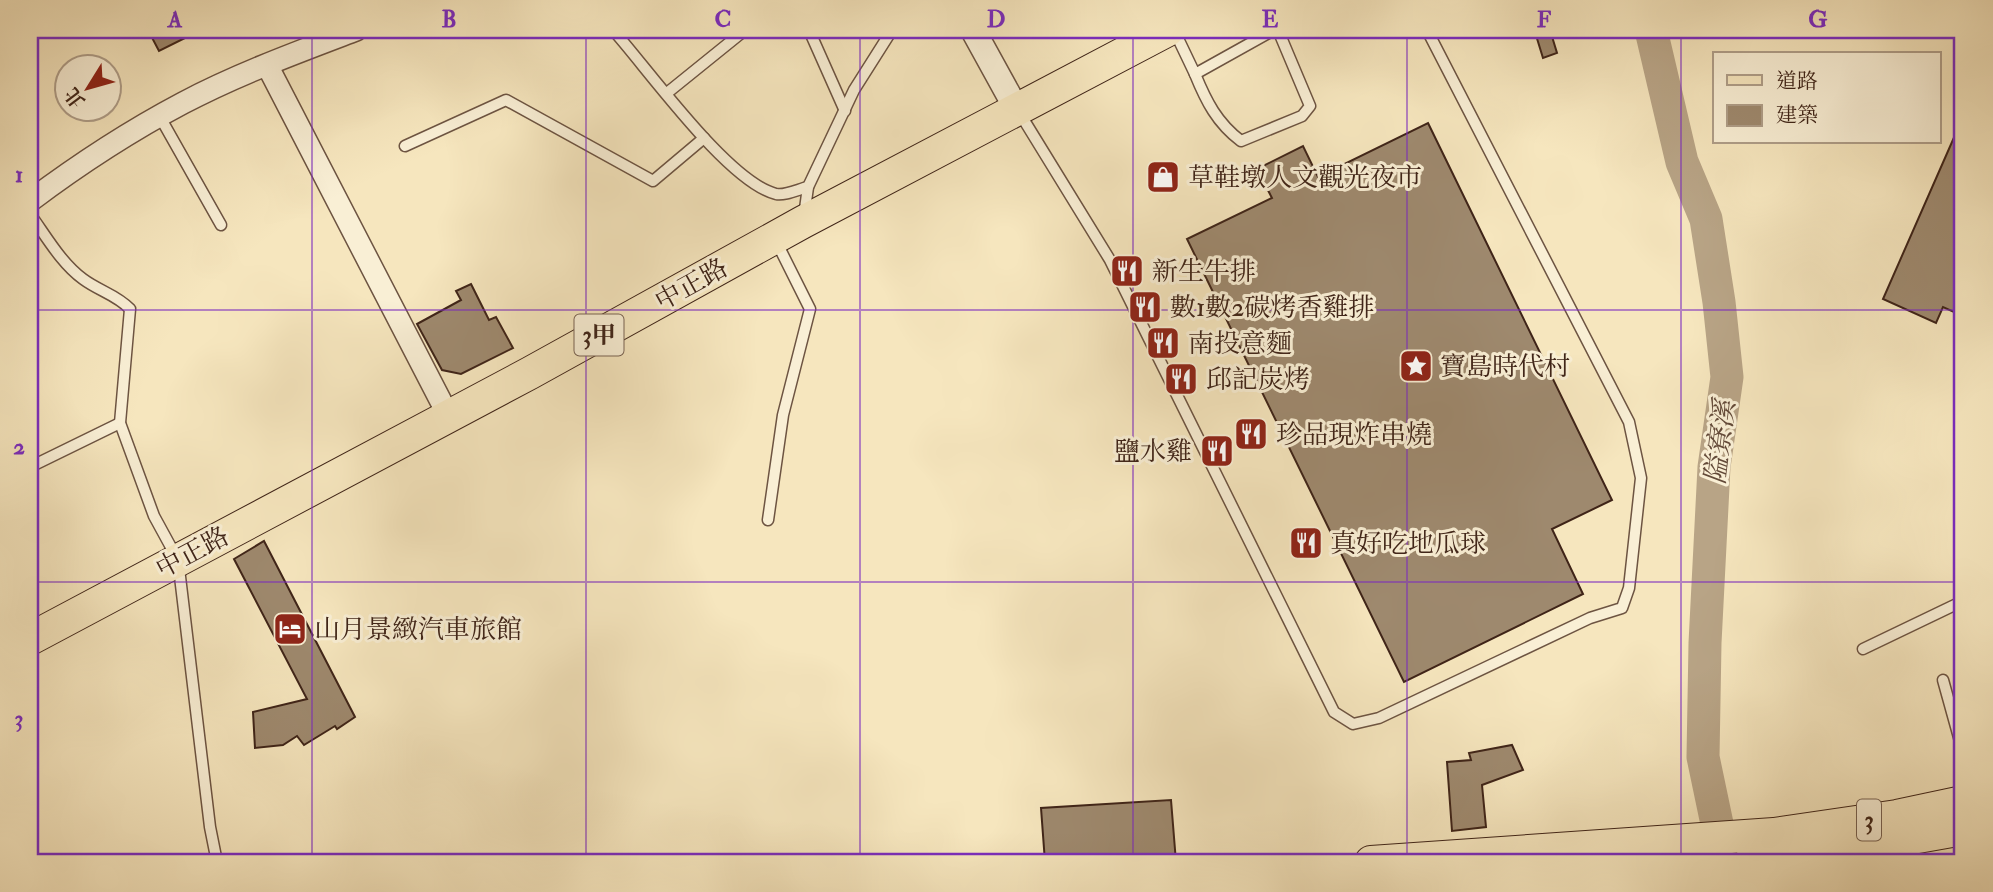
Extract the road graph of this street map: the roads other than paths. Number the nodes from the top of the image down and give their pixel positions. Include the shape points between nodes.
1 (356, 30) edge
2 (613, 30) edge
3 (745, 30) edge
4 (809, 30) edge
5 (892, 30) edge
6 (973, 30) edge
7 (1168, 30) edge
8 (1174, 30) edge
9 (1276, 30) edge
10 (1427, 30) edge
11 (267, 65) junction
12 (1195, 74) junction
13 (667, 93) junction
14 (1017, 110) junction
15 (845, 111) junction
16 (160, 117) junction
17 (704, 138) junction
18 (405, 146) dead end
19 (808, 187) junction
20 (30, 201) edge
21 (30, 214) edge
22 (803, 222) junction
23 (221, 225) dead end
24 (774, 238) junction
25 (448, 415) junction
26 (120, 423) junction
27 (30, 467) edge
28 (768, 520) dead end
29 (178, 560) junction
30 (1963, 601) edge
31 (30, 639) edge
32 (1863, 649) dead end
33 (1943, 680) dead end
34 (1963, 752) edge
35 (1963, 802) edge
36 (1963, 828) edge
37 (1778, 847) junction
38 (217, 862) edge
39 (1371, 862) edge
40 (1750, 862) edge

1 - 11 street
2 - 13 lane
3 - 13 lane
4 - 15 lane
5 - 15 lane via 853,90
6 - 14 street
7 - 14 main road, 中正路 / 3甲
8 - 12 lane
9 - 12 lane
9 - 12 lane via 1310,106 1302,116 1241,141 1208,106
10 - 14 lane via 1629,422 1641,478 1629,588 1622,608 1590,618 1379,718 1353,724 1334,712 1110,260
11 - 16 street
11 - 25 street
13 - 17 lane
14 - 22 main road, 中正路 / 3甲
15 - 19 lane
16 - 20 street via 76,167
16 - 23 lane
17 - 18 lane via 653,181 506,100
17 - 19 lane via 754,184 778,195
19 - 22 lane
21 - 26 lane via 70,268 130,309
22 - 24 main road, 中正路 / 3甲
24 - 25 main road, 中正路 / 3甲
24 - 28 lane via 810,309 783,415
25 - 29 main road, 中正路 / 3甲
26 - 27 lane
26 - 29 lane via 155,516
29 - 31 main road, 中正路 / 3甲
29 - 38 lane
30 - 32 lane
33 - 34 lane
35 - 37 main road, 3
36 - 37 main road, 3
37 - 39 main road, 3 via 1652,841
37 - 40 main road, 3

